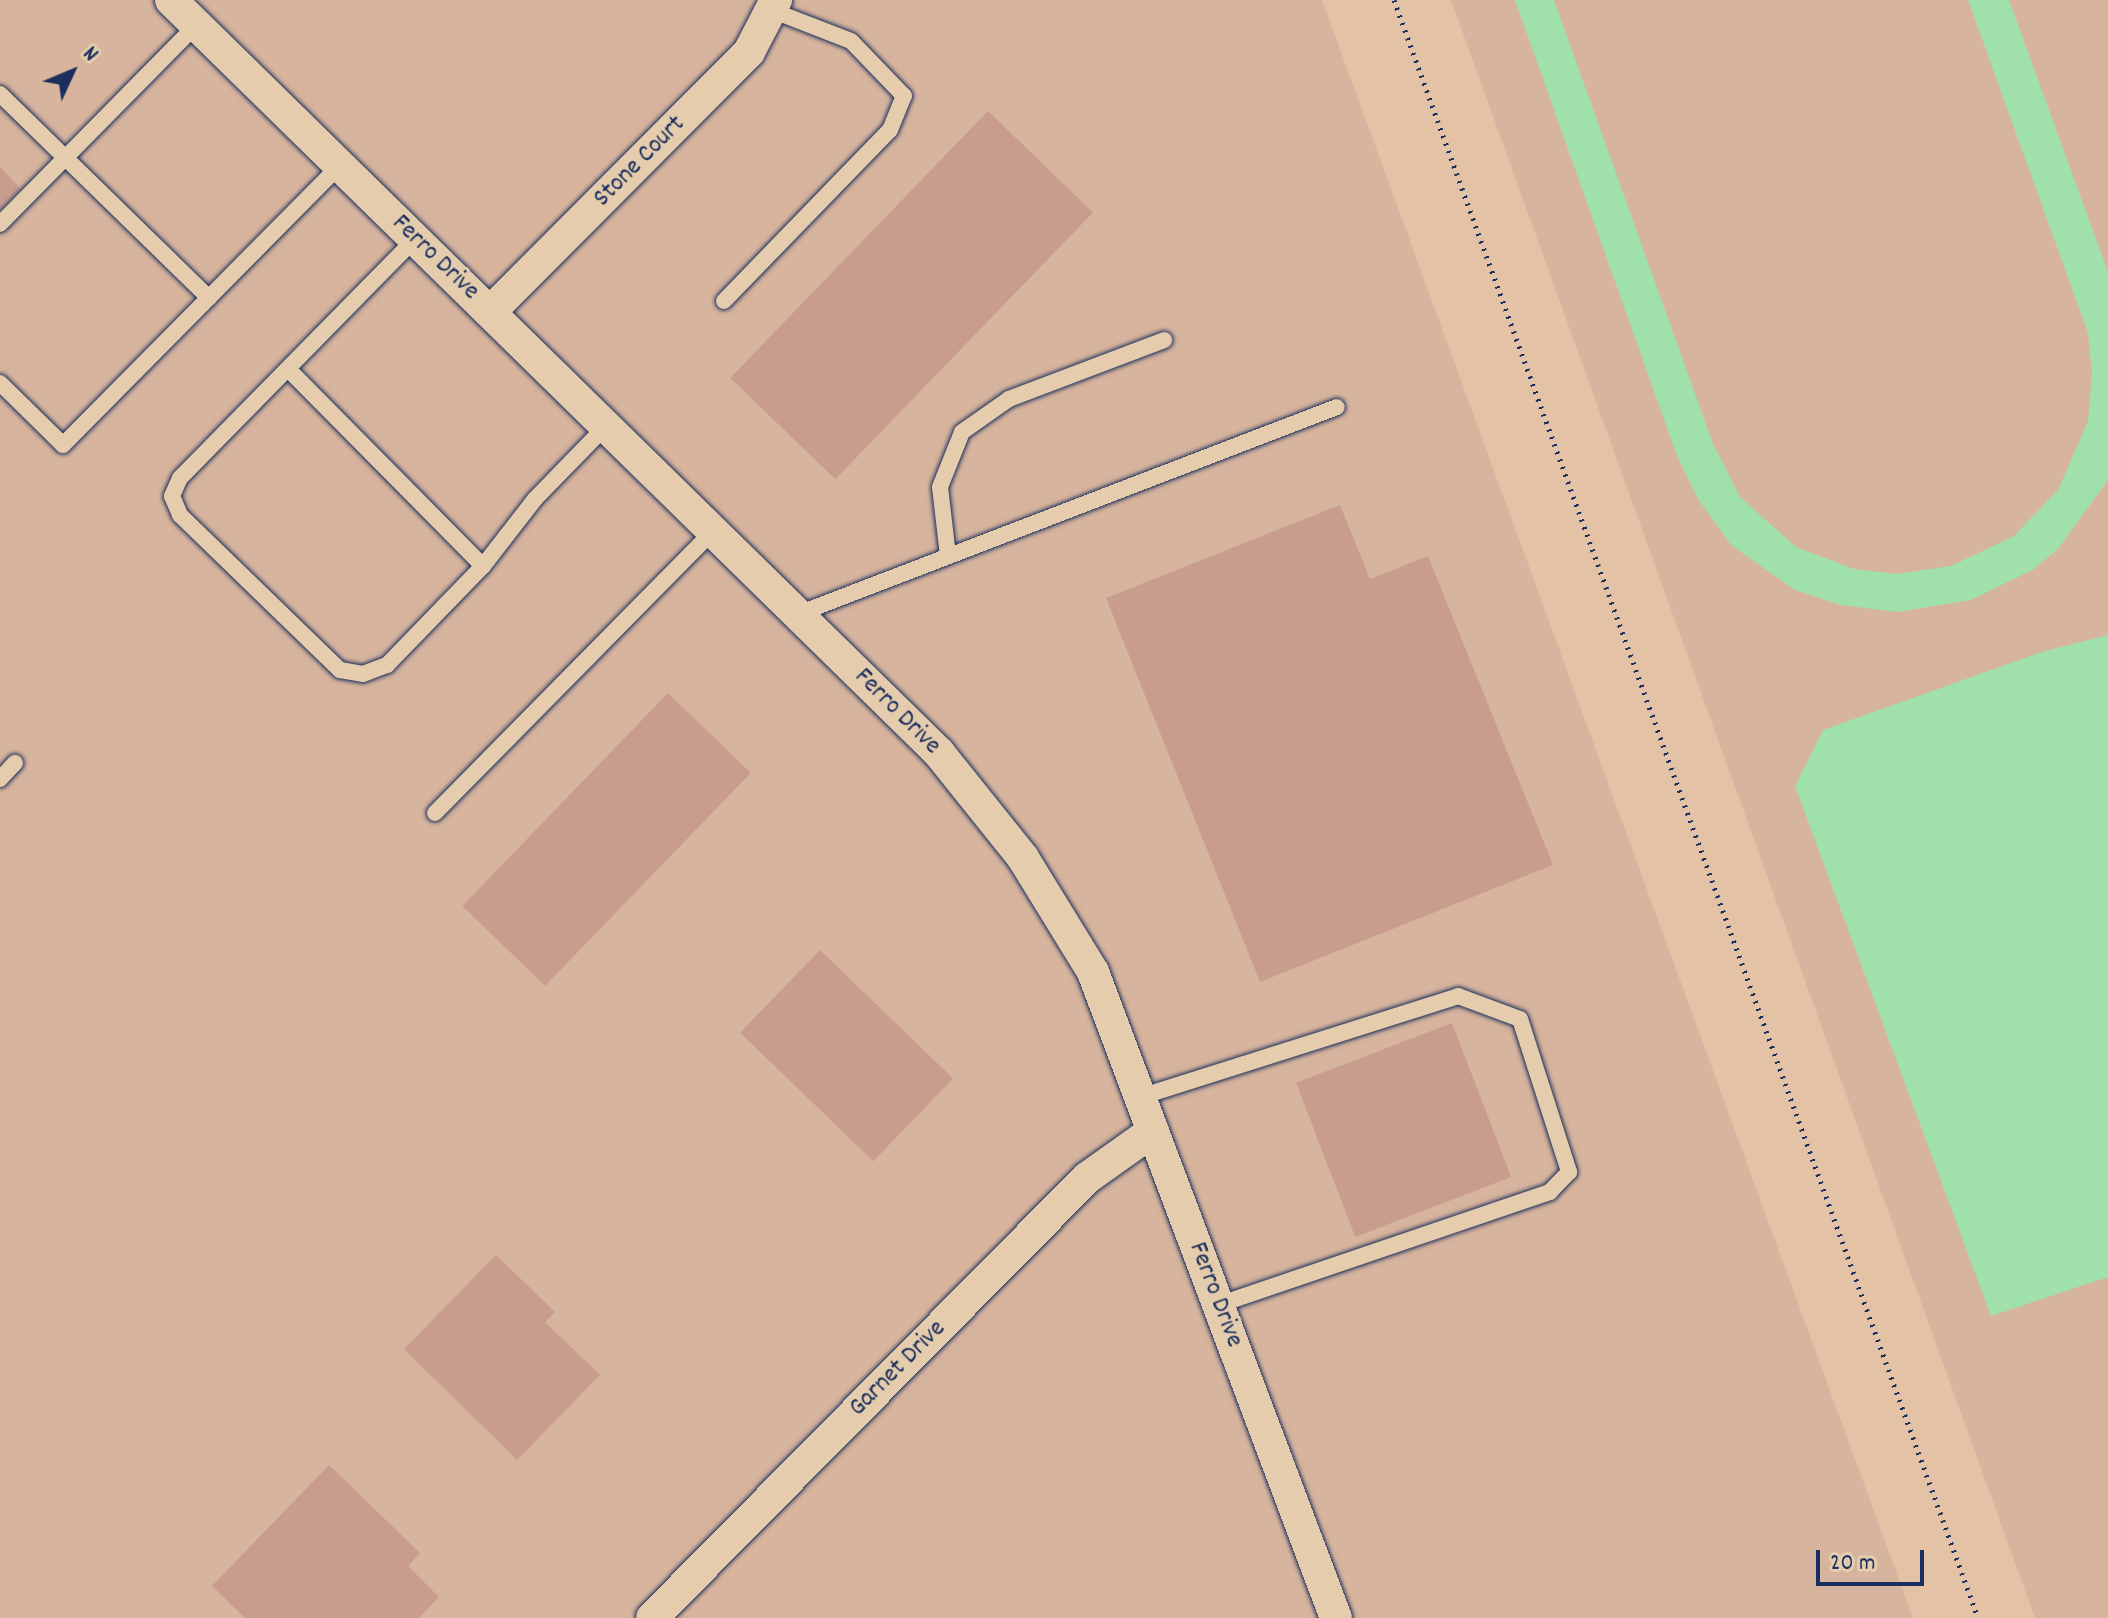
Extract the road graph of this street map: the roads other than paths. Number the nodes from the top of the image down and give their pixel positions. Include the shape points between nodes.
1 (171, 0) edge
2 (773, 5) edge
3 (196, 25) junction
4 (0, 94) edge
5 (65, 158) junction
6 (340, 165) junction
7 (0, 224) edge
8 (415, 239) junction
9 (209, 298) junction
10 (724, 301) dead end
11 (490, 312) junction
12 (1164, 340) dead end
13 (288, 369) junction
14 (0, 383) edge
15 (1337, 407) dead end
16 (606, 426) junction
17 (713, 531) junction
18 (948, 556) junction
19 (483, 566) junction
20 (798, 614) junction
21 (15, 763) dead end
22 (0, 779) edge
23 (435, 813) dead end
24 (1140, 1097) junction
25 (1153, 1131) junction
26 (1218, 1305) junction
27 (662, 1615) edge
28 (1336, 1618) edge

1 - 3 street, Ferro Drive
2 - 10 lane via 851,41 904,96 890,130
2 - 11 street, Stone Court via 749,52
3 - 5 lane
3 - 6 street, Ferro Drive
4 - 5 lane
5 - 7 lane
5 - 9 lane
6 - 8 street, Ferro Drive
6 - 9 lane
8 - 11 street, Ferro Drive
8 - 13 lane
9 - 14 lane via 63,445
11 - 16 street, Ferro Drive
12 - 18 lane via 1009,399 962,432 940,487
13 - 19 lane
13 - 19 lane via 180,478 172,496 180,515 340,670 363,674 387,665
15 - 18 lane
16 - 17 street, Ferro Drive
16 - 19 lane via 535,499
17 - 20 street, Ferro Drive
17 - 23 lane
18 - 20 lane
20 - 24 street, Ferro Drive via 939,753 1023,858 1093,972
21 - 22 lane
24 - 25 street, Ferro Drive
24 - 26 lane via 1458,996 1520,1019 1569,1172 1550,1192
25 - 26 street, Ferro Drive
25 - 27 street, Garnet Drive via 1087,1178
26 - 28 street, Ferro Drive

